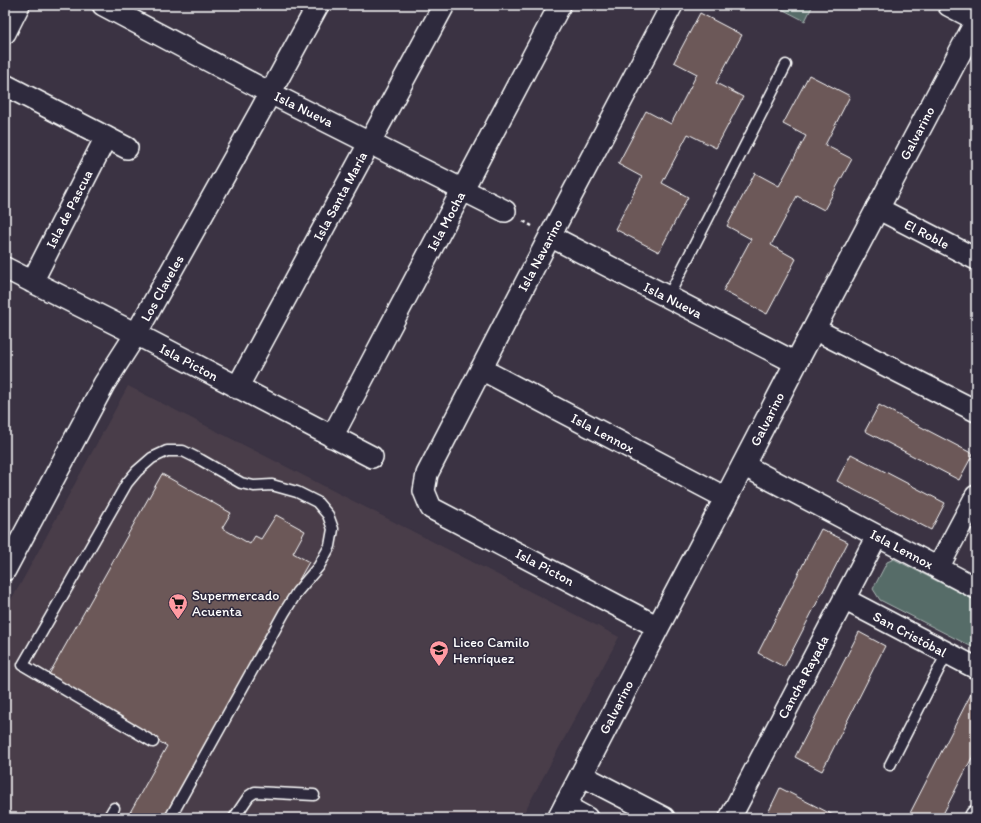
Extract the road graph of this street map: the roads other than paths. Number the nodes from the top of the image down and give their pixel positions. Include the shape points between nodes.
1 (19, 5) edge
2 (104, 5) edge
3 (318, 5) edge
4 (444, 5) edge
5 (560, 5) edge
6 (672, 5) edge
7 (949, 5) edge
8 (976, 20) edge
9 (5, 33) edge
10 (786, 65) dead end
11 (5, 85) edge
12 (270, 93) junction
13 (106, 137) junction
14 (370, 142) junction
15 (127, 148) dead end
16 (463, 190) junction
17 (877, 208) junction
18 (505, 211) road end
19 (550, 236) junction
20 (976, 259) edge
21 (5, 268) edge
22 (32, 282) junction
23 (668, 297) junction
24 (814, 329) junction
25 (136, 334) junction
26 (796, 363) junction
27 (481, 369) junction
28 (237, 388) junction
29 (976, 411) edge
30 (332, 437) junction
31 (372, 458) dead end
32 (743, 465) junction
33 (976, 496) edge
34 (726, 498) junction
35 (431, 508) joint
36 (877, 536) junction
37 (938, 568) junction
38 (5, 570) edge
39 (976, 588) edge
40 (844, 599) junction
41 (658, 627) junction
42 (947, 653) junction
43 (976, 668) edge
44 (153, 742) dead end
45 (890, 765) dead end
46 (581, 775) junction
47 (314, 795) dead end
48 (114, 808) dead end
49 (562, 812) edge
50 (108, 818) edge
51 (170, 818) edge
52 (234, 818) edge
53 (587, 818) edge
54 (664, 818) edge
55 (730, 818) edge

1 - 9 street
2 - 12 street, Isla Nueva
3 - 12 street, Los Claveles
4 - 14 street, Isla Santa María
5 - 16 street, Isla Mocha
6 - 19 street, Isla Navarino
7 - 8 main road
8 - 17 main road, Galvarino
10 - 23 lane
11 - 13 street
12 - 14 street, Isla Nueva
12 - 25 street, Los Claveles
13 - 15 street
13 - 22 street, Isla de Pascua
14 - 16 street, Isla Nueva
14 - 28 street, Isla Santa María
16 - 18 street, Isla Nueva
16 - 30 street, Isla Mocha
17 - 20 street, El Roble
17 - 24 main road, Galvarino
19 - 23 street, Isla Nueva
19 - 27 street, Isla Navarino
21 - 22 street, Isla Picton
22 - 25 street, Isla Picton
23 - 26 street, Isla Nueva
24 - 26 main road, Galvarino
24 - 29 street
25 - 28 street, Isla Picton
25 - 38 street, Los Claveles via 104,384
26 - 32 main road, Galvarino
27 - 34 street, Isla Lennox
27 - 35 street, Isla Navarino via 427,474 424,491
28 - 30 street, Isla Picton
30 - 31 street, Isla Picton
32 - 34 main road, Galvarino
32 - 36 street, Isla Lennox
33 - 37 street
34 - 41 main road, Galvarino
35 - 41 street, Isla Picton
36 - 37 street, Isla Lennox
36 - 40 street, Cancha Rayada
37 - 39 street, Isla Lennox
40 - 42 street, San Cristóbal
40 - 55 street, Cancha Rayada
41 - 46 main road, Galvarino
42 - 43 street, San Cristóbal
42 - 45 lane
44 - 51 lane via 23,665 127,483 152,458 167,451 183,450 241,483 254,486 272,485 310,498 328,515 333,528 330,546 319,566 297,592 284,613
46 - 49 main road, Galvarino
46 - 54 street
47 - 52 lane via 255,792 249,796
48 - 50 lane
49 - 53 street

